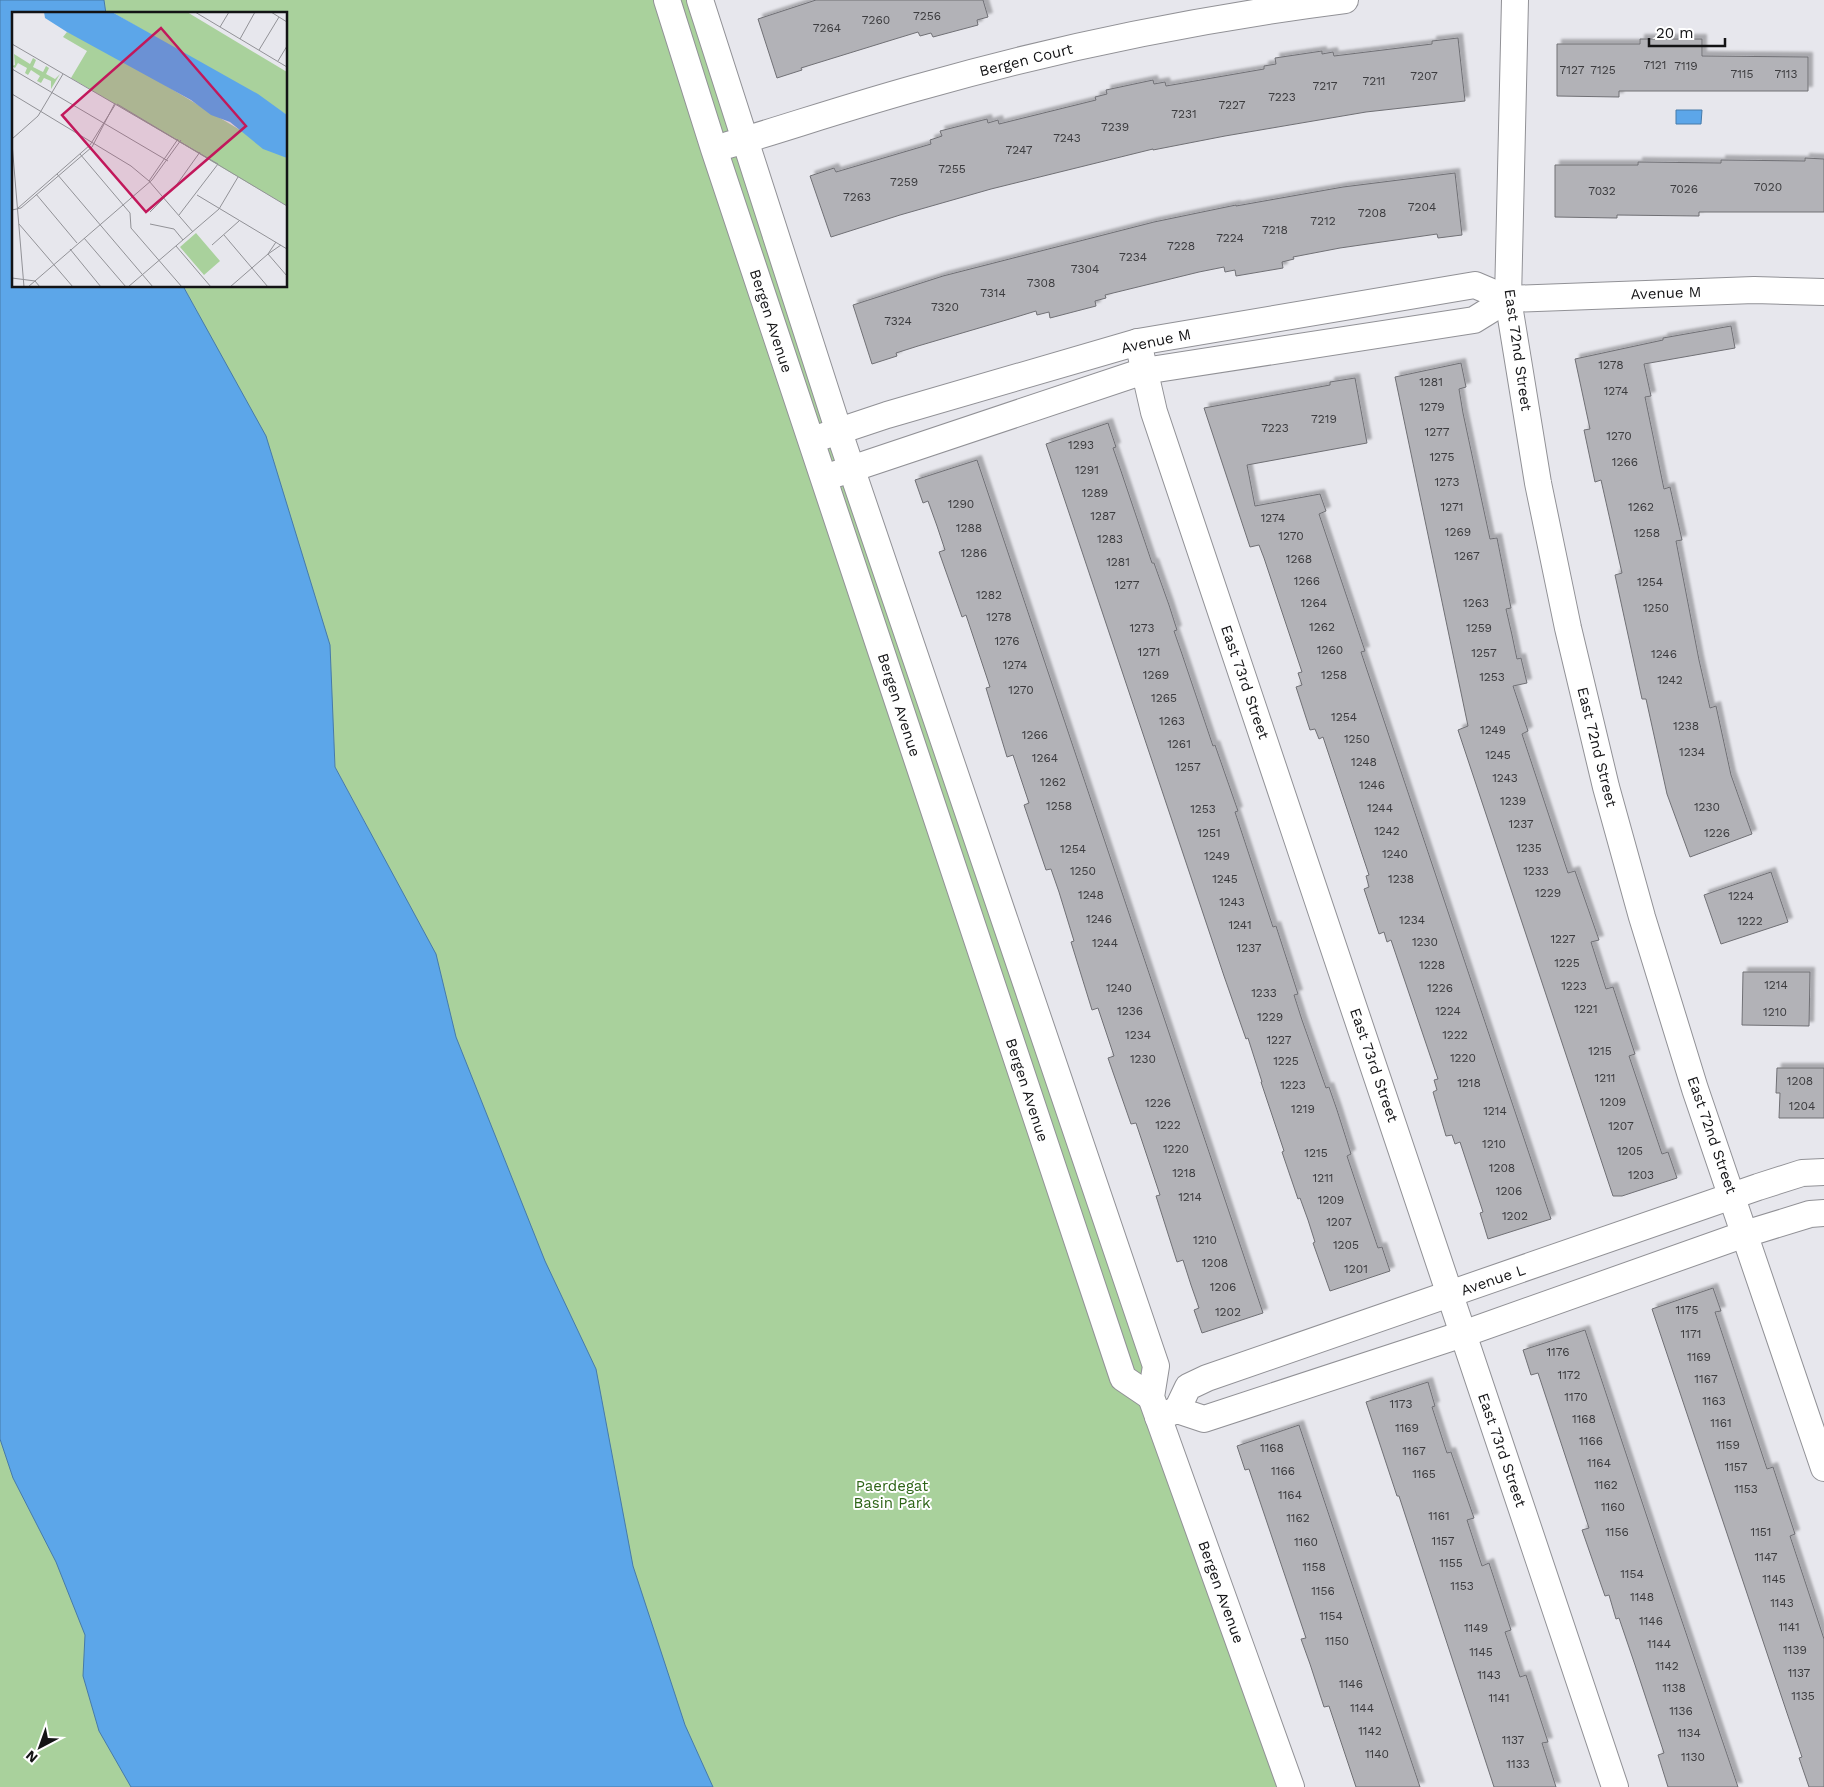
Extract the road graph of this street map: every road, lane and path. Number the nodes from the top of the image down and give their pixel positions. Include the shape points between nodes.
1 (667, 0) edge
2 (700, 0) edge
3 (1345, 0) edge
4 (1515, 0) edge
5 (745, 140) junction
6 (714, 149) junction
7 (1824, 292) edge
8 (1508, 299) junction
9 (1138, 342) junction
10 (1144, 371) junction
11 (839, 432) junction
12 (811, 441) junction
13 (851, 468) junction
14 (824, 478) junction
15 (1824, 1172) edge
16 (1733, 1196) junction
17 (1824, 1214) edge
18 (1745, 1234) junction
19 (1451, 1294) junction
20 (1463, 1334) junction
21 (1162, 1408) junction
22 (1824, 1468) edge
23 (1291, 1787) edge
24 (1615, 1787) edge

1 - 6 street, Bergen Avenue
2 - 5 street, Bergen Avenue
3 - 5 street, Bergen Court via 1165,29 1051,53 927,85
4 - 8 street, East 72nd Street
5 - 6 street, Bergen Court
5 - 11 street, Bergen Avenue
6 - 12 street, Bergen Avenue
7 - 8 street, Avenue M via 1754,290
8 - 9 street, Avenue M via 1475,285
8 - 10 street, Avenue M via 1474,320
8 - 16 street, East 72nd Street via 1538,483 1606,787 1695,1089
9 - 10 street, East 73rd Street
9 - 11 street, Avenue M
10 - 13 street, Avenue M
10 - 19 street, East 73rd Street via 1160,431
11 - 12 street, Avenue M
11 - 13 street, Bergen Avenue
12 - 14 street, Bergen Avenue
13 - 14 street, Avenue M
13 - 21 street, Bergen Avenue via 1156,1366
14 - 21 street, Bergen Avenue via 1123,1378
15 - 16 street, Avenue L via 1802,1173
16 - 18 street, East 72nd Street
16 - 19 street, Avenue L
17 - 18 street via 1810,1214
18 - 20 street
18 - 22 street, East 72nd Street
19 - 20 street, East 73rd Street
19 - 21 street, Avenue L via 1207,1378 1188,1387
20 - 21 street via 1204,1419
20 - 24 street, East 73rd Street
21 - 23 street, Bergen Avenue

